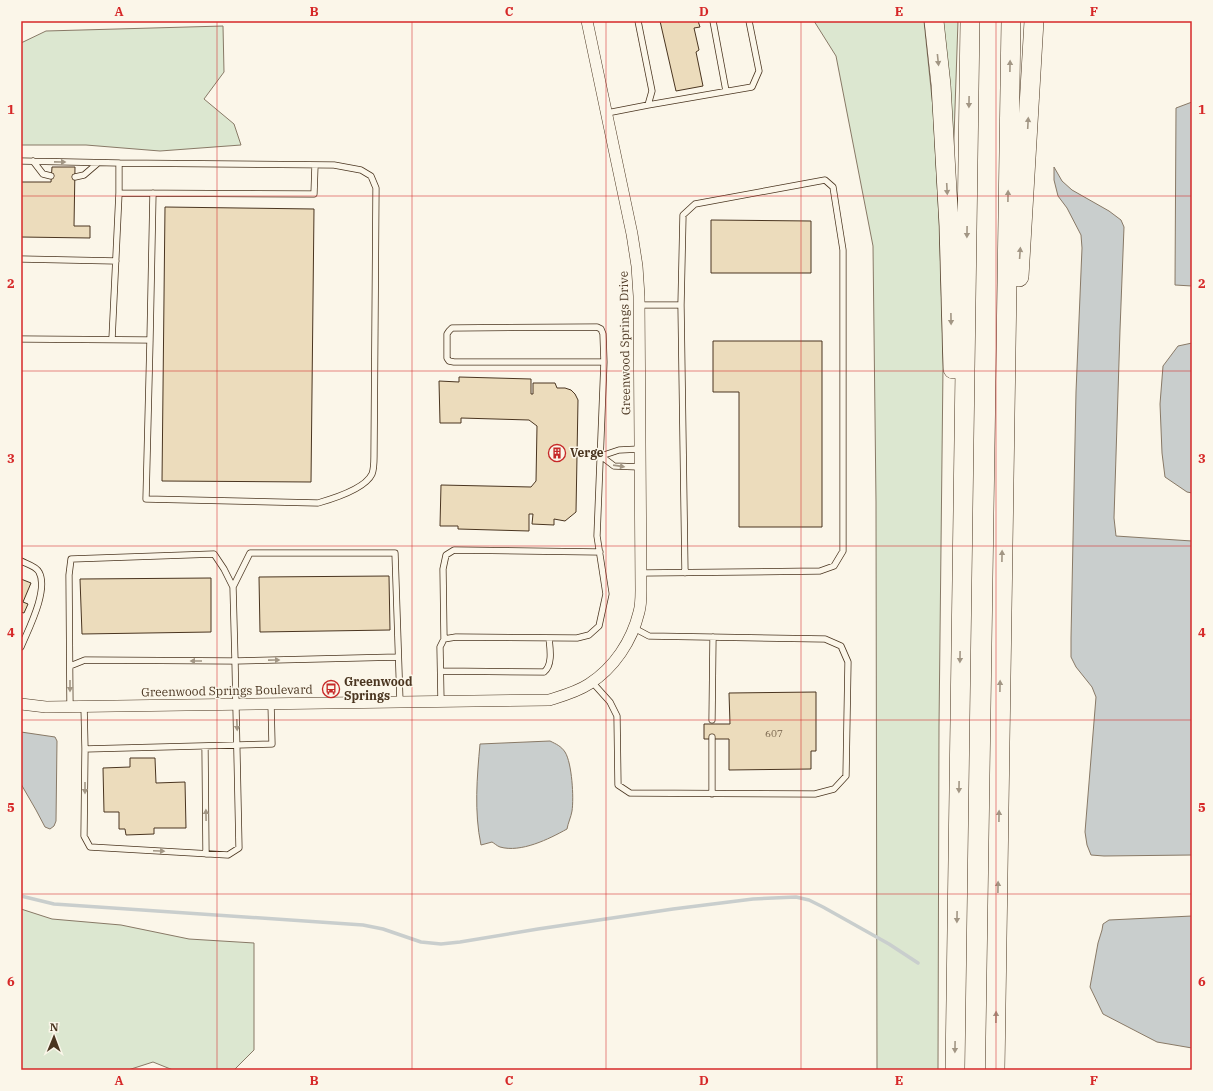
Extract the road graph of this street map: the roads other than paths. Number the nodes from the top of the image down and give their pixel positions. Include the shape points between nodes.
1 (587, 21) edge
2 (638, 21) edge
3 (713, 21) edge
4 (749, 21) edge
5 (934, 21) edge
6 (970, 21) edge
7 (1011, 21) edge
8 (1034, 21) edge
9 (726, 91) junction
10 (648, 105) junction
11 (608, 113) junction
12 (21, 161) edge
13 (33, 161) junction
14 (98, 163) junction
15 (119, 163) junction
16 (315, 165) junction
17 (51, 176) dead end
18 (74, 177) dead end
19 (119, 193) junction
20 (153, 193) junction
21 (21, 259) edge
22 (116, 261) junction
23 (639, 305) junction
24 (681, 305) junction
25 (21, 339) edge
26 (112, 339) junction
27 (150, 340) junction
28 (604, 362) junction
29 (640, 450) junction
30 (601, 456) junction
31 (640, 467) junction
32 (1002, 529) junction
33 (600, 552) junction
34 (21, 561) edge
35 (641, 573) junction
36 (685, 573) junction
37 (233, 587) junction
38 (961, 618) junction
39 (634, 628) junction
40 (713, 637) junction
41 (550, 638) junction
42 (444, 639) junction
43 (21, 647) edge
44 (398, 657) junction
45 (235, 661) junction
46 (615, 663) joint
47 (70, 666) junction
48 (441, 671) junction
49 (592, 682) junction
50 (441, 701) junction
51 (400, 702) junction
52 (271, 703) junction
53 (21, 704) edge
54 (236, 704) junction
55 (70, 706) junction
56 (84, 706) junction
57 (712, 720) dead end
58 (712, 737) dead end
59 (237, 745) junction
60 (205, 747) junction
61 (85, 749) junction
62 (712, 794) junction
63 (206, 854) junction
64 (955, 1070) edge
65 (995, 1070) edge

1 - 11 street, Greenwood Springs Drive
2 - 10 lane via 652,91
3 - 9 lane
4 - 9 lane via 759,71 752,87
5 -> 38 highway via 941,86 949,226
6 -> 38 highway
32 -> 7 highway
32 -> 8 highway
9 - 10 lane
10 - 11 lane
11 - 23 street, Greenwood Springs Drive via 632,234
12 - 13 lane
13 -> 14 lane
13 - 17 lane via 43,174
14 - 15 lane
14 - 18 lane via 84,175
15 - 16 lane
15 - 19 lane
16 - 20 lane via 314,194
16 - 27 lane via 334,165 361,170 371,176 376,188 374,456 372,474 365,483 342,496 318,503 146,500
19 - 20 lane
19 - 22 lane
20 - 27 lane
21 - 22 lane
22 - 26 lane
23 - 24 lane
23 - 29 street, Greenwood Springs Drive
24 - 36 lane
24 - 36 lane via 683,215 695,204 825,180 833,187 843,250 843,551 834,566 820,571
25 - 26 lane
26 - 27 lane
28 - 28 lane via 603,334 597,327 452,328 447,334 447,358 454,362
28 - 30 lane
29 - 30 lane via 619,450
29 - 31 street, Greenwood Springs Drive
30 -> 31 lane via 614,466
30 - 33 lane via 597,536
31 - 35 street, Greenwood Springs Drive
65 -> 32 highway
33 - 41 lane via 606,594 599,626 589,635 577,638
33 - 42 lane via 454,550 446,555 443,569
34 - 43 lane via 35,567 41,578 40,602
35 - 36 lane
35 - 39 street, Greenwood Springs Drive via 640,611
37 - 44 lane via 250,553 395,553
37 - 45 lane
37 - 47 lane via 214,554 71,559
38 -> 64 highway
39 - 40 lane via 649,636
39 - 46 street, Greenwood Springs Drive
40 - 57 lane
40 - 62 lane via 824,639 841,646 848,662 846,776 834,788 815,794
41 - 42 lane via 456,636
41 - 48 lane via 550,662 544,672
42 - 48 lane via 440,647
45 -> 44 lane
44 - 51 lane
45 -> 47 lane via 85,660
45 - 54 lane
46 - 49 street, Greenwood Springs Boulevard
47 -> 55 lane
48 - 50 lane
49 - 50 street, Greenwood Springs Boulevard via 549,700
49 - 62 lane via 610,702 617,716 618,785 630,793
50 - 51 street, Greenwood Springs Boulevard
51 - 52 street, Greenwood Springs Boulevard
52 - 54 street, Greenwood Springs Boulevard
52 - 59 lane via 272,744
53 - 55 street, Greenwood Springs Boulevard
54 - 56 street, Greenwood Springs Boulevard
54 -> 59 lane
55 - 56 street, Greenwood Springs Boulevard
56 - 61 lane
58 - 62 lane
59 - 60 lane
59 - 63 lane via 239,848 228,855
60 - 61 lane
63 -> 60 lane
61 -> 63 lane via 84,836 90,847

